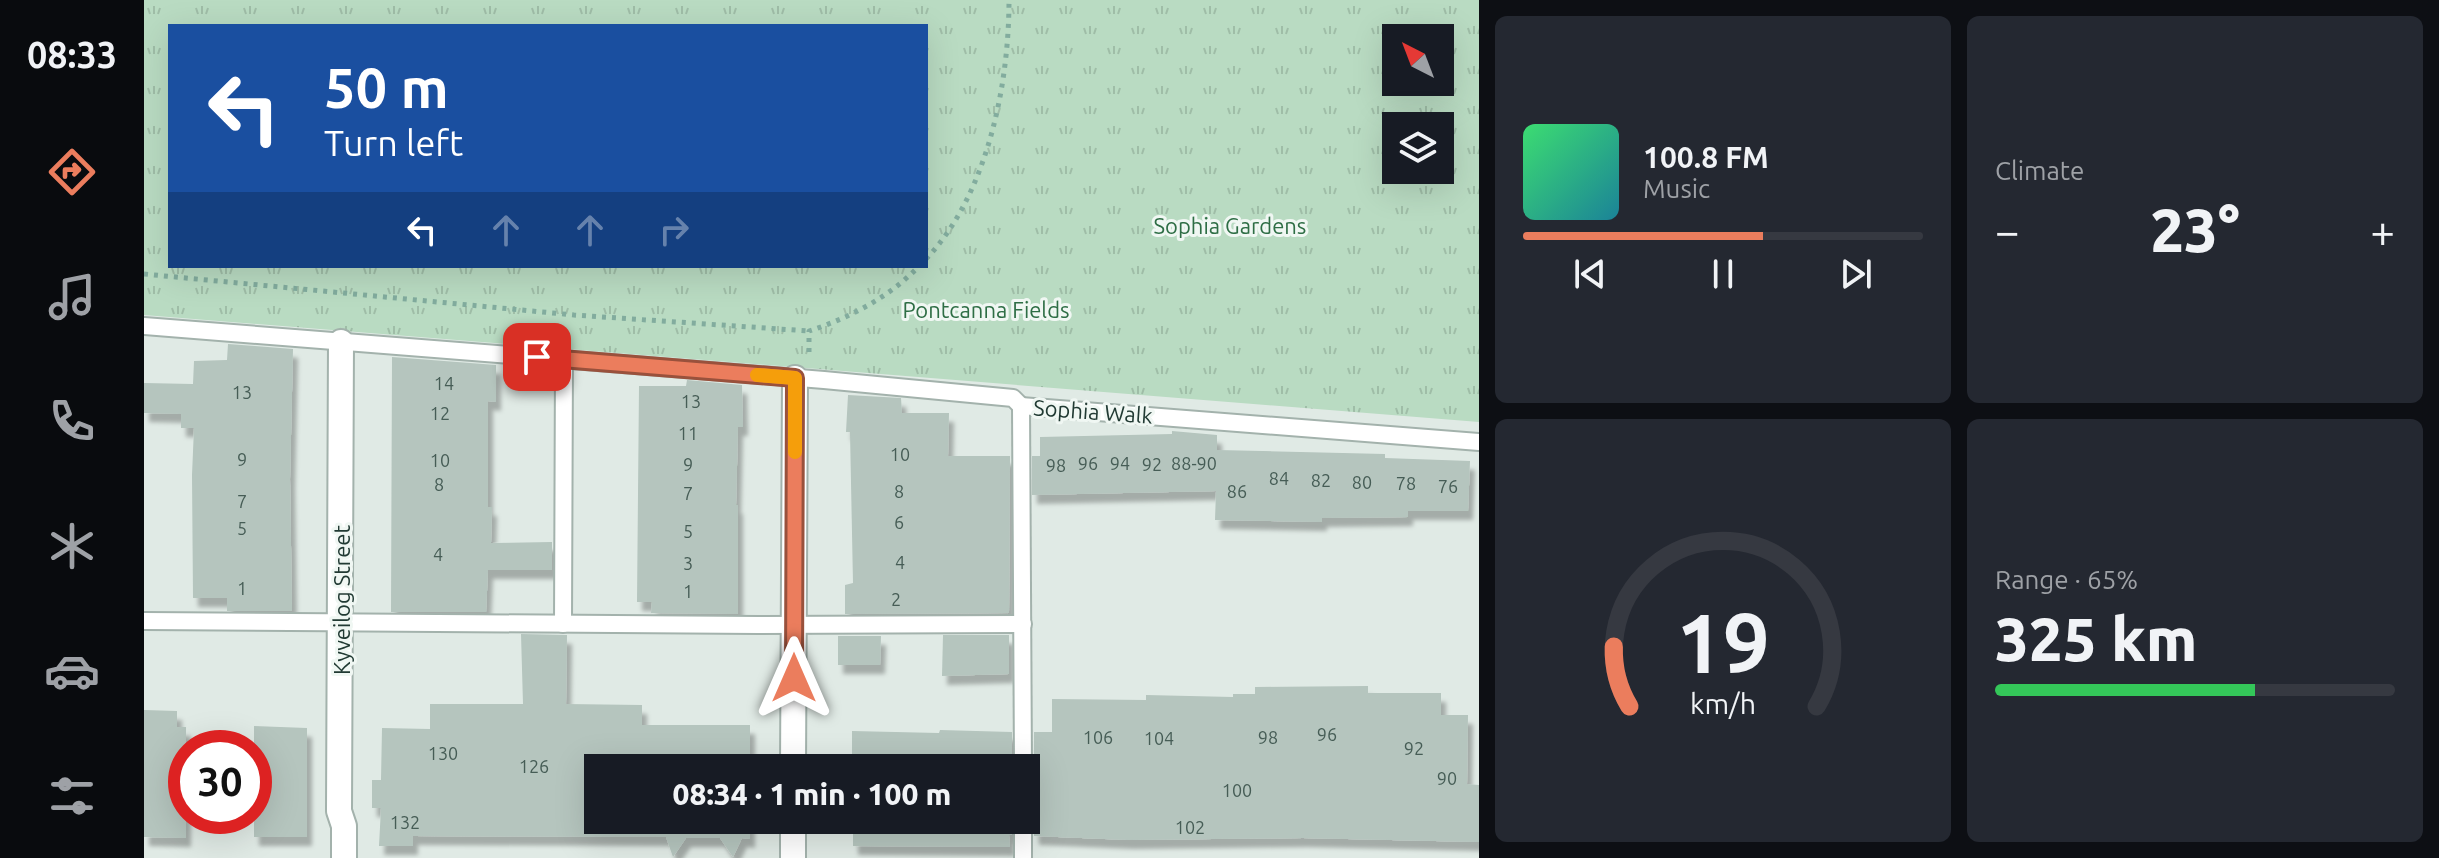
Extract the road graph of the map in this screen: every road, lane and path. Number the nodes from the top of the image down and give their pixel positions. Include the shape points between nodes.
1 (1009, 0) edge
2 (928, 257) edge
3 (916, 268) edge
4 (144, 274) edge
5 (144, 326) edge
6 (809, 331) junction
7 (341, 342) junction
8 (564, 359) junction
9 (802, 370) junction
10 (1021, 406) junction
11 (1479, 442) edge
12 (144, 621) edge
13 (340, 622) junction
14 (563, 624) junction
15 (1023, 624) junction
16 (794, 625) junction
17 (793, 754) edge
18 (1023, 754) edge
19 (793, 834) edge
20 (1023, 834) edge
21 (344, 858) edge
22 (793, 858) edge
23 (1023, 858) edge

1 - 2 path via 1000,92 980,170 962,210
3 - 6 path via 875,301
4 - 6 path via 574,315
5 - 7 lane
6 - 9 path
7 - 8 lane
7 - 13 street, Kyveilog Street
8 - 9 lane
8 - 14 lane
9 - 10 lane via 1013,398
9 - 16 street
10 - 11 lane, Sophia Walk
10 - 15 lane, Sophia Walk
12 - 13 lane
13 - 14 lane
13 - 21 street, Kyveilog Street via 339,811
14 - 16 lane
15 - 16 lane
15 - 18 lane, Sophia Walk
16 - 17 street
19 - 22 street
20 - 23 lane

